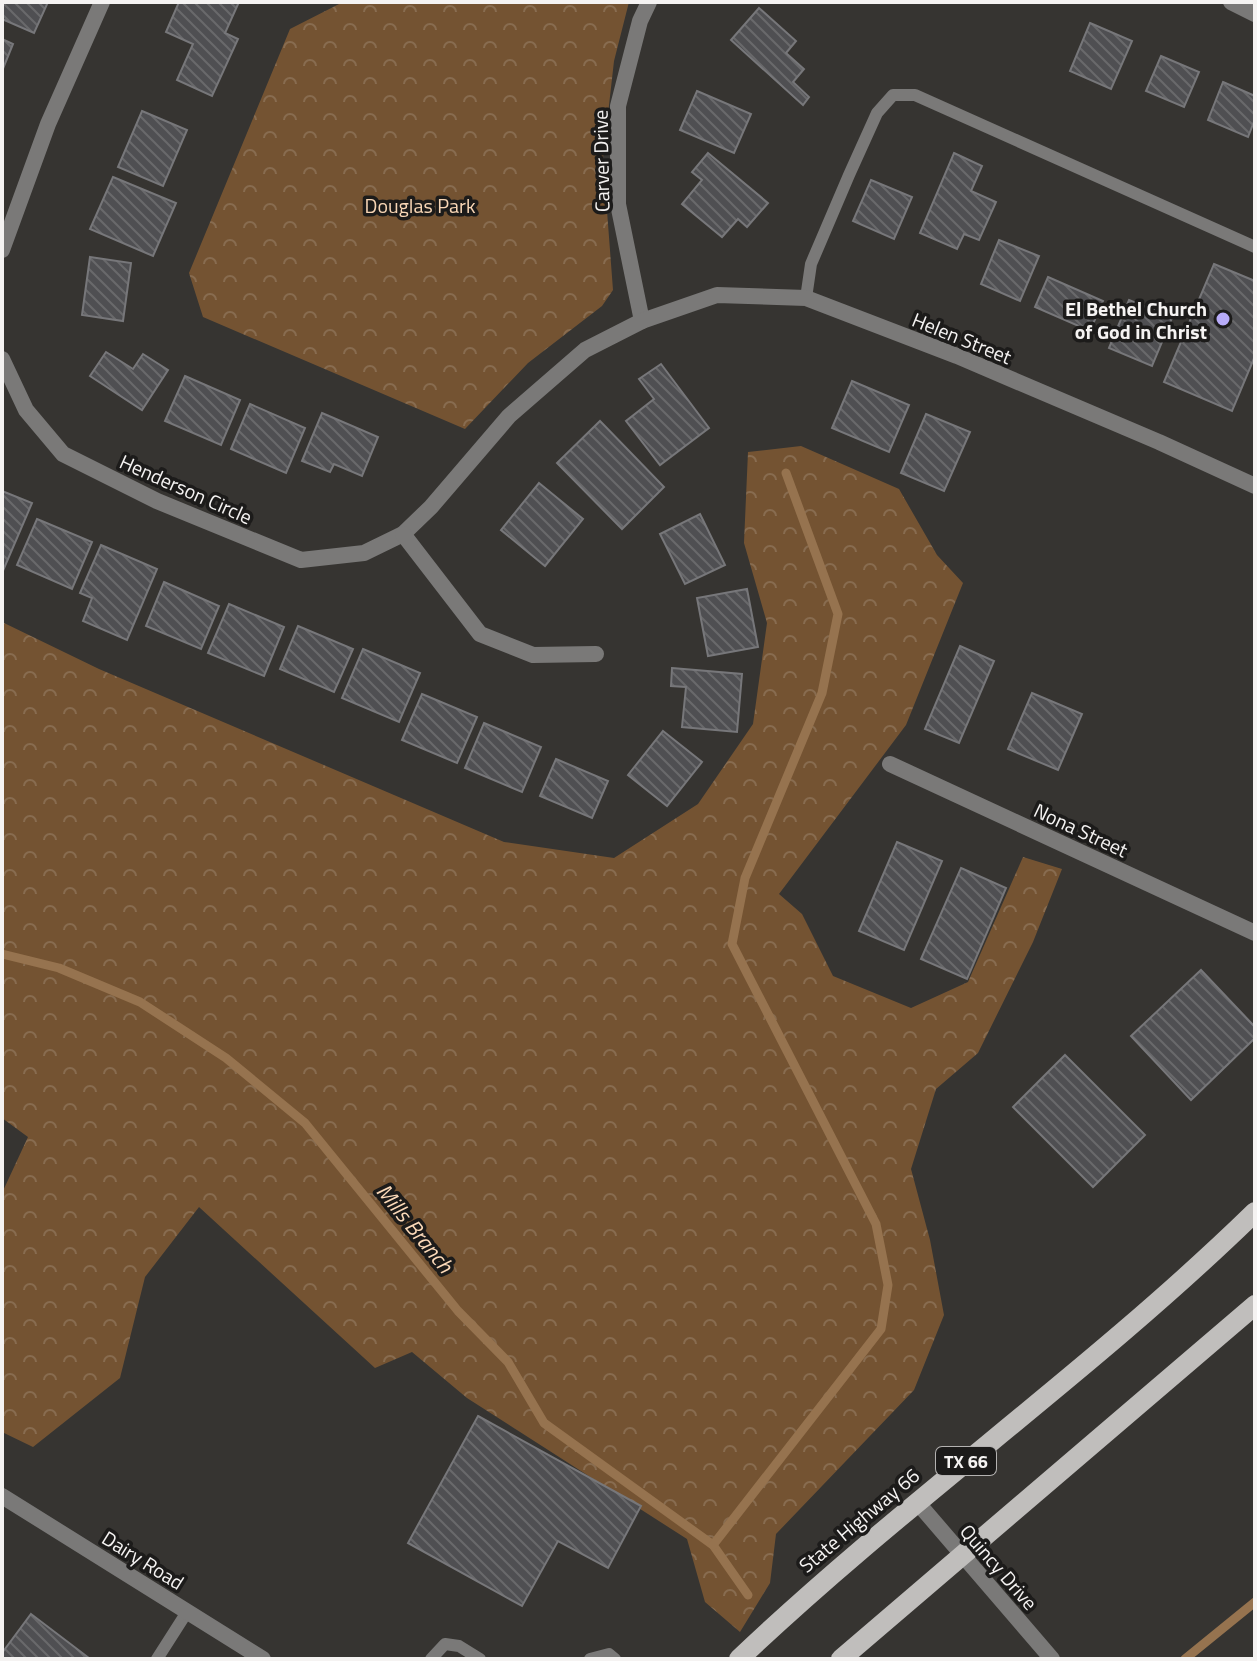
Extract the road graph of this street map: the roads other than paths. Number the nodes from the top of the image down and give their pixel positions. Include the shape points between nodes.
1 (102, 2) edge
2 (649, 2) edge
3 (1231, 2) edge
4 (1255, 14) edge
5 (1255, 247) edge
6 (2, 250) edge
7 (806, 298) junction
8 (642, 321) junction
9 (2, 359) edge
10 (1253, 481) edge
11 (403, 534) junction
12 (596, 654) dead end
13 (890, 764) dead end
14 (1255, 933) edge
15 (1255, 1212) edge
16 (1255, 1305) edge
17 (917, 1502) junction
18 (5, 1503) edge
19 (962, 1555) junction
20 (187, 1612) junction
21 (157, 1659) edge
22 (263, 1659) edge
23 (431, 1659) edge
24 (480, 1659) edge
25 (590, 1659) edge
26 (615, 1659) edge
27 (739, 1659) edge
28 (841, 1659) edge
29 (1052, 1659) edge

1 - 6 street via 48,124
2 - 8 street, Carver Drive via 618,106 618,204
3 - 4 street
5 - 7 lane via 915,95 893,95 877,113 849,175 811,264
7 - 8 street, Helen Street via 717,295
7 - 10 street, Helen Street
8 - 11 street, Henderson Circle via 585,350 509,416
9 - 11 street, Henderson Circle via 26,410 63,454 157,501 301,560 364,553
11 - 12 street via 480,634 533,655
13 - 14 street, Nona Street
15 - 17 main road, State Highway 66 / TX 66 via 1197,1268
16 - 19 main road
17 - 19 street, Quincy Drive
17 - 27 main road, State Highway 66 / TX 66
18 - 20 street, Dairy Road
19 - 28 main road
19 - 29 street, Quincy Drive
20 - 21 lane
20 - 22 street, Dairy Road
23 - 24 lane via 445,1644
25 - 26 lane via 609,1654

